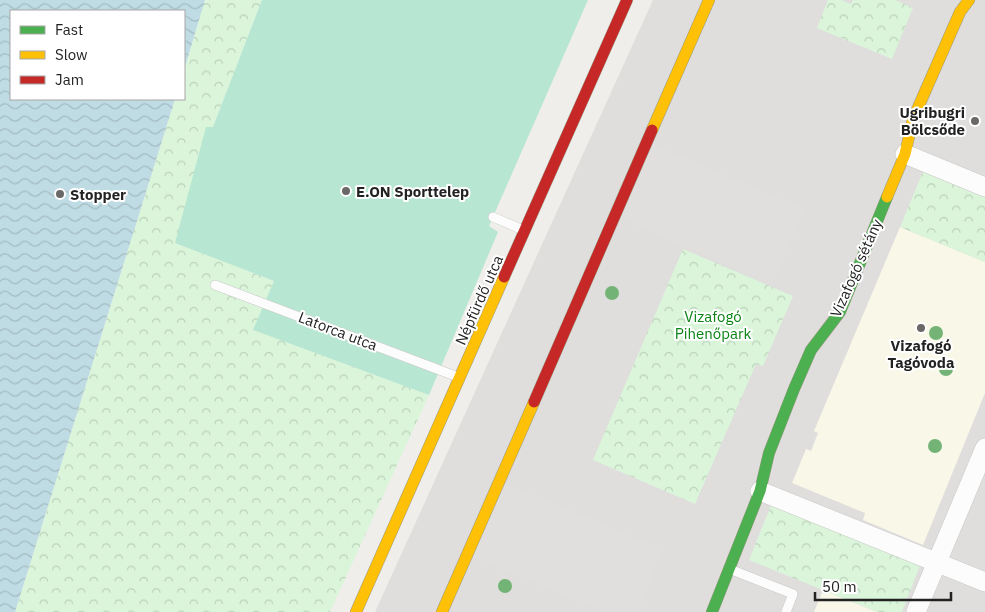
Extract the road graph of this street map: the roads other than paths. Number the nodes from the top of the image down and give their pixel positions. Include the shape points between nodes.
1 (627, 0) edge
2 (709, 0) edge
3 (969, 0) edge
4 (906, 154) junction
5 (985, 187) edge
6 (493, 217) dead end
7 (525, 231) junction
8 (215, 285) dead end
9 (461, 378) junction
10 (985, 448) edge
11 (760, 491) junction
12 (936, 562) junction
13 (729, 569) junction
14 (985, 582) edge
15 (356, 612) edge
16 (442, 612) edge
17 (712, 612) edge
18 (786, 612) edge
19 (916, 612) edge

1 - 7 street, Népfürdő utca
2 - 16 street
3 - 4 street, Vizafogó sétány via 960,12 913,119
4 - 5 street
4 - 11 street, Vizafogó sétány via 840,312 811,350 794,389 769,453
6 - 7 lane
7 - 9 street, Népfürdő utca
8 - 9 lane, Latorca utca
9 - 15 street, Népfürdő utca
10 - 12 street
11 - 12 street
11 - 13 street, Vizafogó sétány
12 - 14 street
12 - 19 street
13 - 17 street, Vizafogó sétány
13 - 18 lane via 793,594

